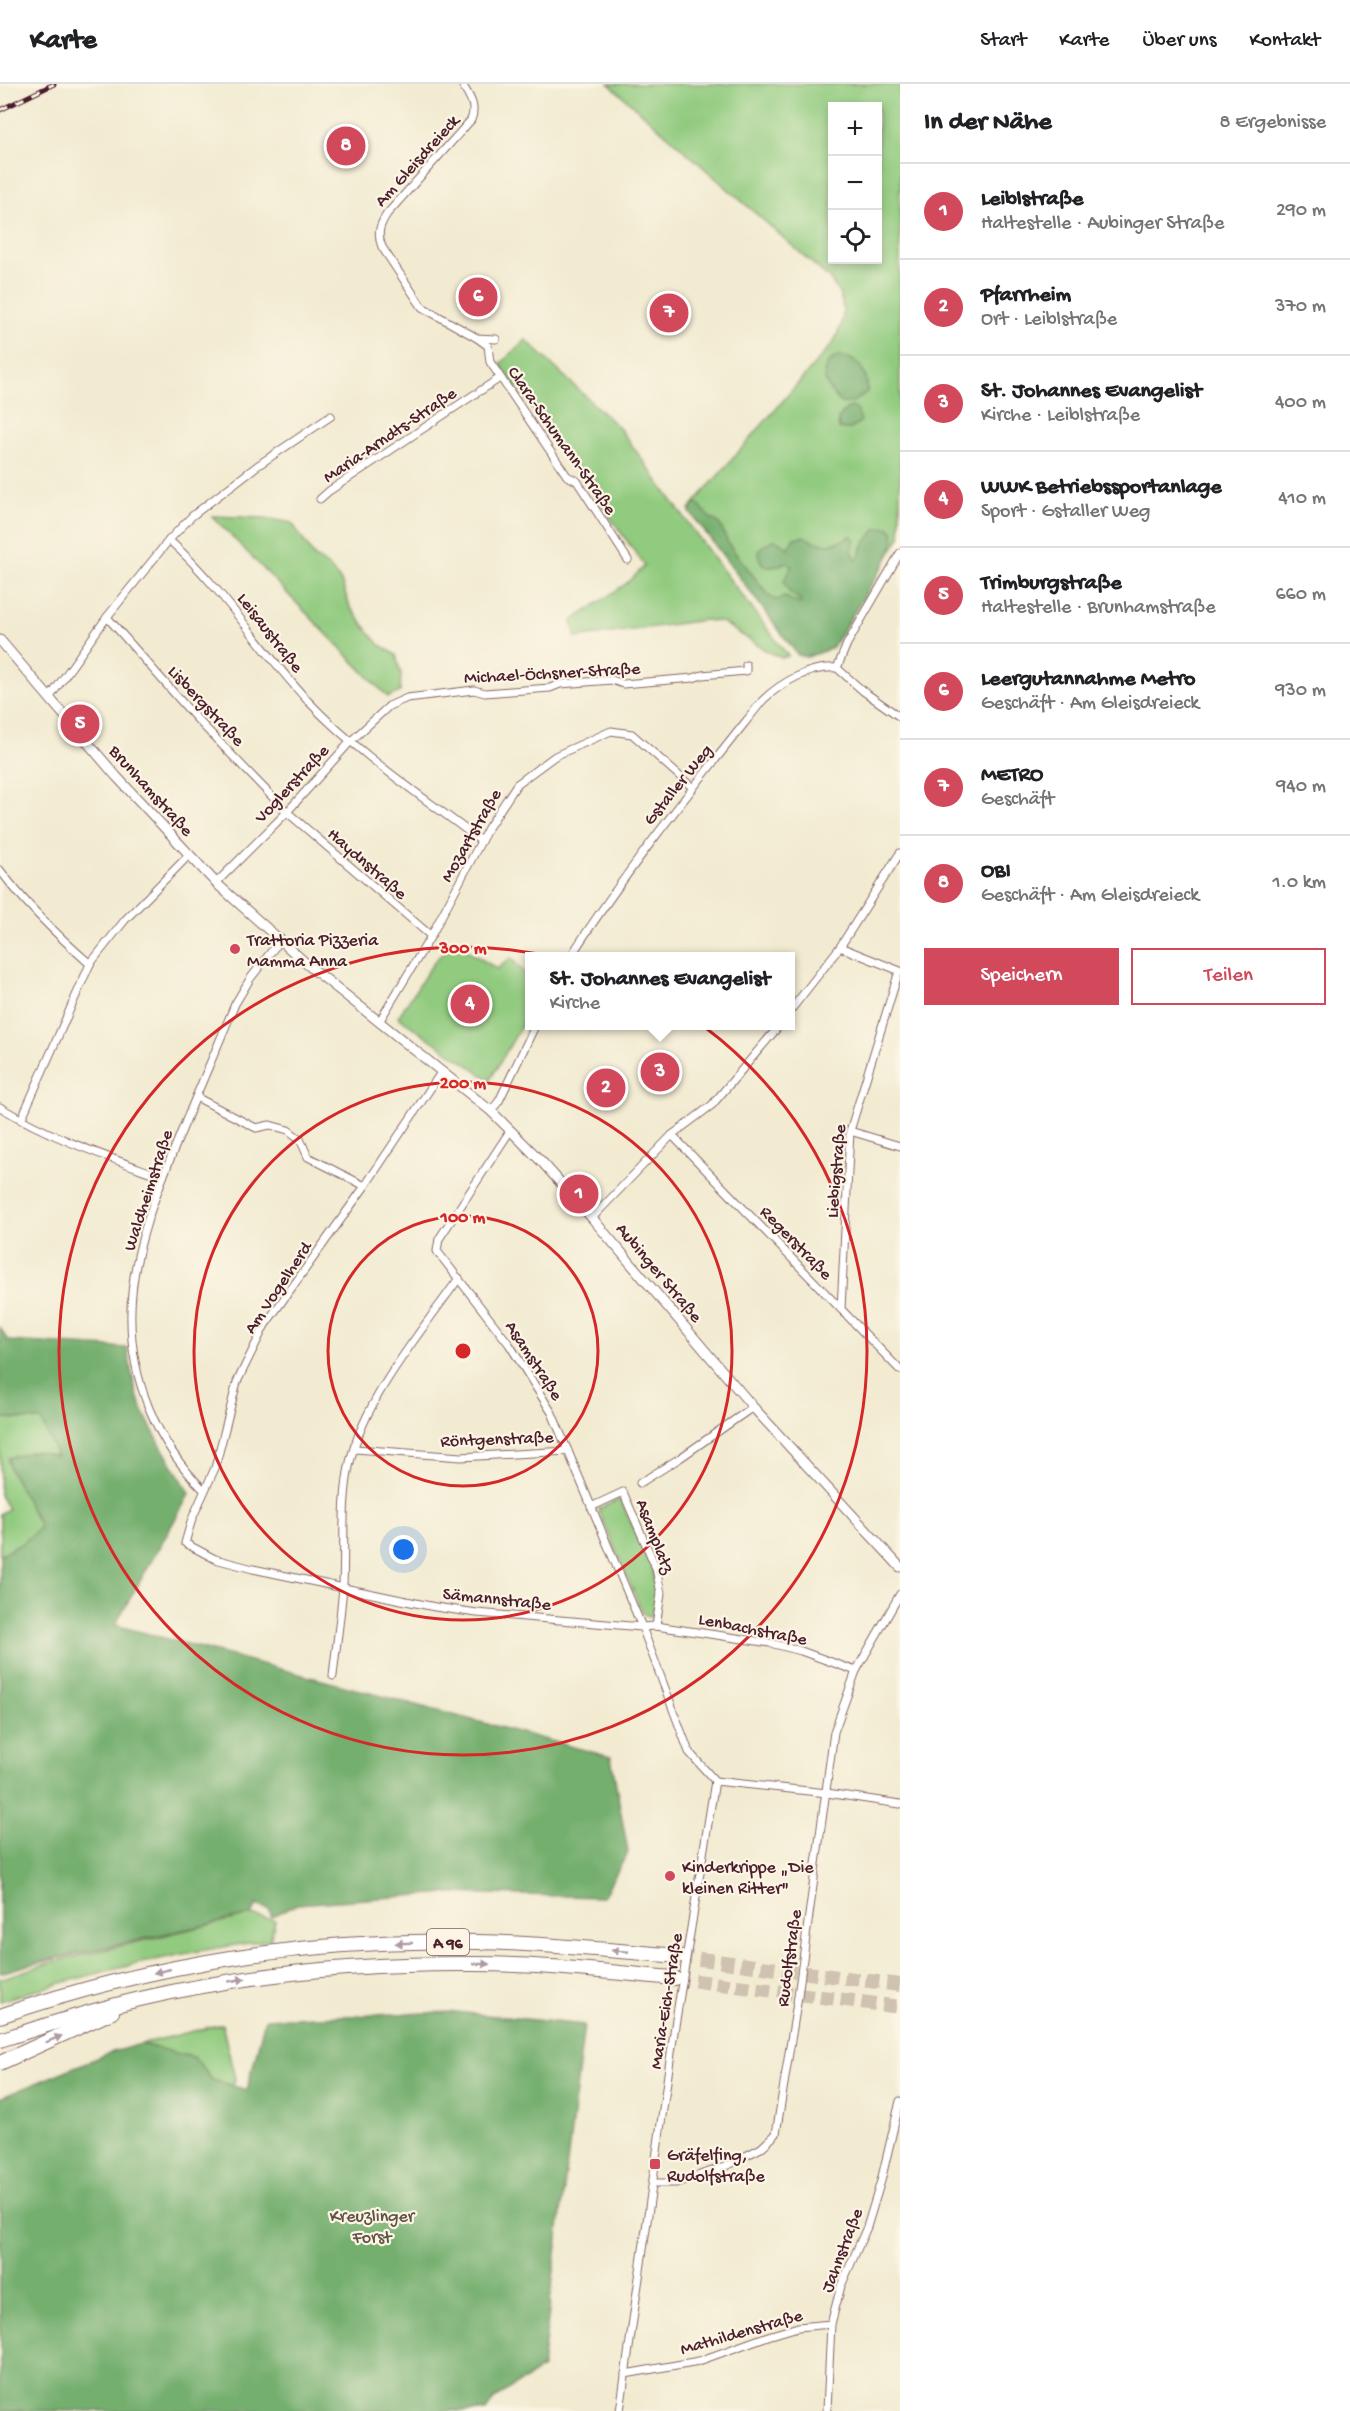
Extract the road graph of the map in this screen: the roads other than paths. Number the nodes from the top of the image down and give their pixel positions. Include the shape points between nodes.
1 (462, 84) edge
2 (477, 338) junction
3 (496, 339) dead end
4 (500, 378) junction
5 (331, 416) dead end
6 (320, 499) dead end
7 (169, 540) junction
8 (900, 553) edge
9 (628, 560) dead end
10 (107, 617) junction
11 (0, 640) edge
12 (746, 665) dead end
13 (837, 668) junction
14 (50, 698) junction
15 (389, 706) joint
16 (900, 717) edge
17 (351, 741) junction
18 (693, 788) junction
19 (287, 812) junction
20 (482, 841) junction
21 (900, 853) edge
22 (189, 855) junction
23 (0, 870) edge
24 (216, 883) junction
25 (238, 902) joint
26 (431, 936) junction
27 (281, 939) junction
28 (840, 947) junction
29 (574, 952) edge
30 (90, 964) junction
31 (899, 971) edge
32 (795, 1005) edge
33 (379, 1022) junction
34 (533, 1030) edge
35 (776, 1030) edge
36 (442, 1071) junction
37 (196, 1097) junction
38 (0, 1107) edge
39 (491, 1111) junction
40 (21, 1120) junction
41 (510, 1131) junction
42 (850, 1131) junction
43 (672, 1135) junction
44 (900, 1146) edge
45 (163, 1177) junction
46 (365, 1186) junction
47 (592, 1218) junction
48 (459, 1278) junction
49 (841, 1308) junction
50 (900, 1370) edge
51 (753, 1407) junction
52 (355, 1449) junction
53 (568, 1451) junction
54 (640, 1483) dead end
55 (204, 1490) junction
56 (591, 1507) junction
57 (185, 1543) joint
58 (900, 1567) edge
59 (343, 1588) junction
60 (900, 1594) edge
61 (656, 1626) junction
62 (642, 1627) junction
63 (856, 1671) junction
64 (333, 1676) dead end
65 (715, 1781) junction
66 (827, 1793) junction
67 (900, 1804) edge
68 (678, 1956) tunnel mouth
69 (675, 1978) tunnel mouth
70 (138, 1999) junction
71 (1, 2015) edge
72 (0, 2040) edge
73 (0, 2063) edge
74 (900, 2101) edge
75 (653, 2182) junction
76 (831, 2324) junction
77 (625, 2374) junction
78 (620, 2411) edge
79 (827, 2411) edge

1 - 2 street, Am Gleisdreieck via 474,115 387,214 378,236 422,308
2 - 3 street, Am Gleisdreieck
2 - 4 street, Clara-Schumann-Straße via 488,346 490,362
4 - 6 street, Maria-Arndts-Straße
4 - 9 street, Clara-Schumann-Straße via 567,476 577,481
5 - 7 street via 226,489
7 - 10 street
7 - 17 street, Leisaustraße via 225,598 277,667
8 - 13 street
10 - 14 street
10 - 19 street, Lisbergstraße via 195,717
11 - 14 street, Brunhamstraße
12 - 15 street, Michael-Öchsner-Straße via 746,671 693,678 623,684 612,680 570,683 485,693 474,690 407,698
13 - 16 street
13 - 18 street, Gstaller Weg via 797,676 776,687
14 - 22 street, Brunhamstraße
15 - 17 street, Voglerstraße
17 - 19 street, Voglerstraße
17 - 20 street, Leisaustraße
18 - 20 street, Mozartstraße via 633,734 611,731 555,756 517,784
18 - 29 street, Gstaller Weg via 610,896
19 - 24 street, Voglerstraße
19 - 26 street, Haydnstraße
20 - 26 street, Mozartstraße
21 - 28 street
22 - 24 street, Brunhamstraße
22 - 30 street via 125,920
23 - 30 street via 27,905
24 - 25 street, Brunhamstraße
25 - 27 street, Aubinger Straße
26 - 33 street, Mozartstraße
27 - 33 street, Aubinger Straße
27 - 37 street, Waldheimstraße via 235,1004
28 - 31 street
28 - 32 street
30 - 40 street
31 - 42 street, Liebigstraße
33 - 36 street, Aubinger Straße
34 - 39 street
35 - 43 street via 712,1106
36 - 39 street, Aubinger Straße
36 - 46 street, Am Vogelherd
37 - 45 street, Waldheimstraße
37 - 46 street via 256,1128 270,1125 288,1130 300,1139 308,1157
38 - 40 street
39 - 41 street, Aubinger Straße
40 - 45 street
41 - 47 street, Aubinger Straße
41 - 48 street, Asamstraße via 439,1239 437,1251
42 - 44 street
42 - 49 street, Liebigstraße
43 - 47 street
43 - 49 street, Regerstraße
45 - 55 street, Waldheimstraße via 143,1237 133,1287 136,1365 163,1441
46 - 55 street, Am Vogelherd via 266,1325 237,1382 215,1468
47 - 51 street, Aubinger Straße
48 - 52 street via 385,1385 369,1412
48 - 53 street, Asamstraße via 509,1344 552,1413
49 - 50 street, Regerstraße
51 - 54 street
51 - 58 street, Aubinger Straße
52 - 53 street, Röntgenstraße via 461,1457
52 - 59 street via 350,1462 345,1516
53 - 56 street, Asamstraße
55 - 57 street, Am Vogelherd
56 - 61 street, Asamplatz via 623,1492 656,1568 661,1594
56 - 62 street, Asamstraße
57 - 59 street, Sämannstraße via 215,1559
59 - 62 street, Sämannstraße via 469,1612
59 - 64 street
60 - 63 street, Rudolfstraße
61 - 62 street, Lenbachstraße
61 - 63 street, Lenbachstraße via 770,1643
62 - 65 street via 689,1752
63 - 66 street, Rudolfstraße via 834,1732
65 - 66 street
65 - 75 street, Maria-Eich-Straße
66 - 67 street
66 - 75 street, Rudolfstraße via 776,2134 761,2148 724,2167 676,2183
68 -> 71 highway, A 96 via 478,1941 317,1948 169,1969
70 -> 69 highway, A 96 via 250,1978 396,1965 547,1967
70 - 72 highway, A 96
73 -> 70 highway
74 - 76 street, Jahnstraße via 867,2227 841,2286
75 - 77 street, Maria-Eich-Straße
76 - 77 street, Mathildenstraße via 798,2327 699,2361
76 - 79 street, Jahnstraße
77 - 78 street, Maria-Eich-Straße

